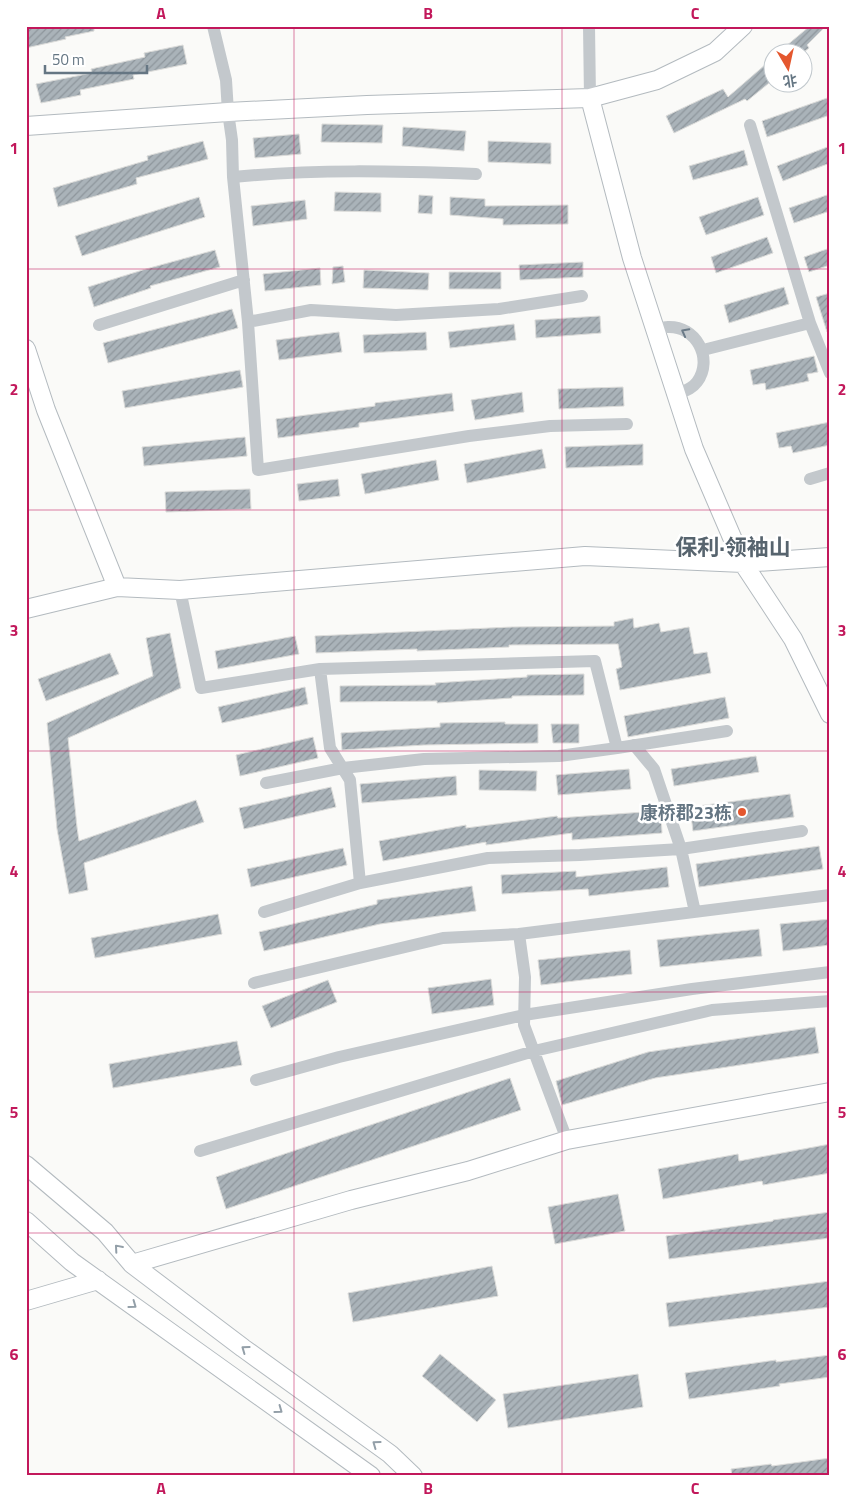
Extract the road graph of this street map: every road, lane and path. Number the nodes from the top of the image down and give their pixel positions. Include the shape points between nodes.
1 (213, 26) edge
2 (589, 26) edge
3 (743, 26) edge
4 (590, 98) junction
5 (228, 112) junction
6 (750, 125) dead end
7 (26, 126) edge
8 (476, 174) dead end
9 (233, 177) junction
10 (244, 280) junction
11 (582, 296) dead end
12 (248, 322) junction
13 (810, 323) junction
14 (100, 325) dead end
15 (656, 330) junction
16 (26, 349) edge
17 (702, 350) junction
18 (830, 373) edge
19 (677, 394) junction
20 (627, 424) dead end
21 (830, 473) edge
22 (810, 479) dead end
23 (830, 557) edge
24 (743, 563) junction
25 (117, 588) junction
26 (180, 590) junction
27 (26, 609) edge
28 (320, 669) junction
29 (830, 714) edge
30 (727, 731) dead end
31 (634, 745) junction
32 (617, 748) junction
33 (343, 768) junction
34 (266, 783) dead end
35 (802, 831) dead end
36 (682, 849) junction
37 (360, 883) junction
38 (830, 895) edge
39 (264, 912) dead end
40 (695, 912) junction
41 (519, 934) junction
42 (830, 972) edge
43 (254, 983) dead end
44 (830, 1001) edge
45 (524, 1015) junction
46 (534, 1051) junction
47 (256, 1080) dead end
48 (830, 1092) edge
49 (567, 1140) junction
50 (200, 1151) dead end
51 (26, 1165) edge
52 (26, 1221) edge
53 (132, 1264) junction
54 (98, 1280) junction
55 (26, 1301) edge
56 (371, 1476) edge
57 (413, 1476) edge

1 - 5 street via 226,80
2 - 4 street
3 - 4 street via 707,56 656,80
4 - 5 street
4 - 15 street via 632,258
5 - 7 street
5 - 9 street
6 - 13 street
8 - 9 street via 280,172
9 - 10 street
10 - 12 street
10 - 14 street
11 - 12 street via 499,309 396,315 311,310
12 - 20 street via 258,470 469,436 550,426
13 - 17 street
13 - 18 street
17 -> 15 street via 689,332 667,327
15 - 19 street
16 - 25 street via 46,410
17 - 19 street via 702,373 696,383
19 - 24 street via 694,449
21 - 22 street
23 - 24 street
24 - 26 street via 585,556
24 - 29 street via 793,639
25 - 26 street
25 - 27 street
26 - 28 street via 201,688
28 - 32 street via 595,660
28 - 33 street via 330,748
30 - 31 street
31 - 32 street
31 - 36 street via 654,768
32 - 33 street via 559,756 424,759
33 - 34 street
33 - 37 street via 350,780
35 - 36 street
36 - 37 street via 488,858
36 - 40 street
37 - 39 street
38 - 40 street
40 - 41 street
41 - 43 street via 443,938
41 - 45 street via 525,978
42 - 45 street
44 - 46 street via 712,1010
45 - 46 street via 524,1025
45 - 47 street via 339,1057
46 - 49 street
46 - 50 street
48 - 49 street
49 - 53 street via 468,1172 351,1200
53 -> 51 street via 105,1232
52 - 54 street via 72,1262
57 -> 53 street via 390,1454
54 - 55 street
54 -> 56 street

